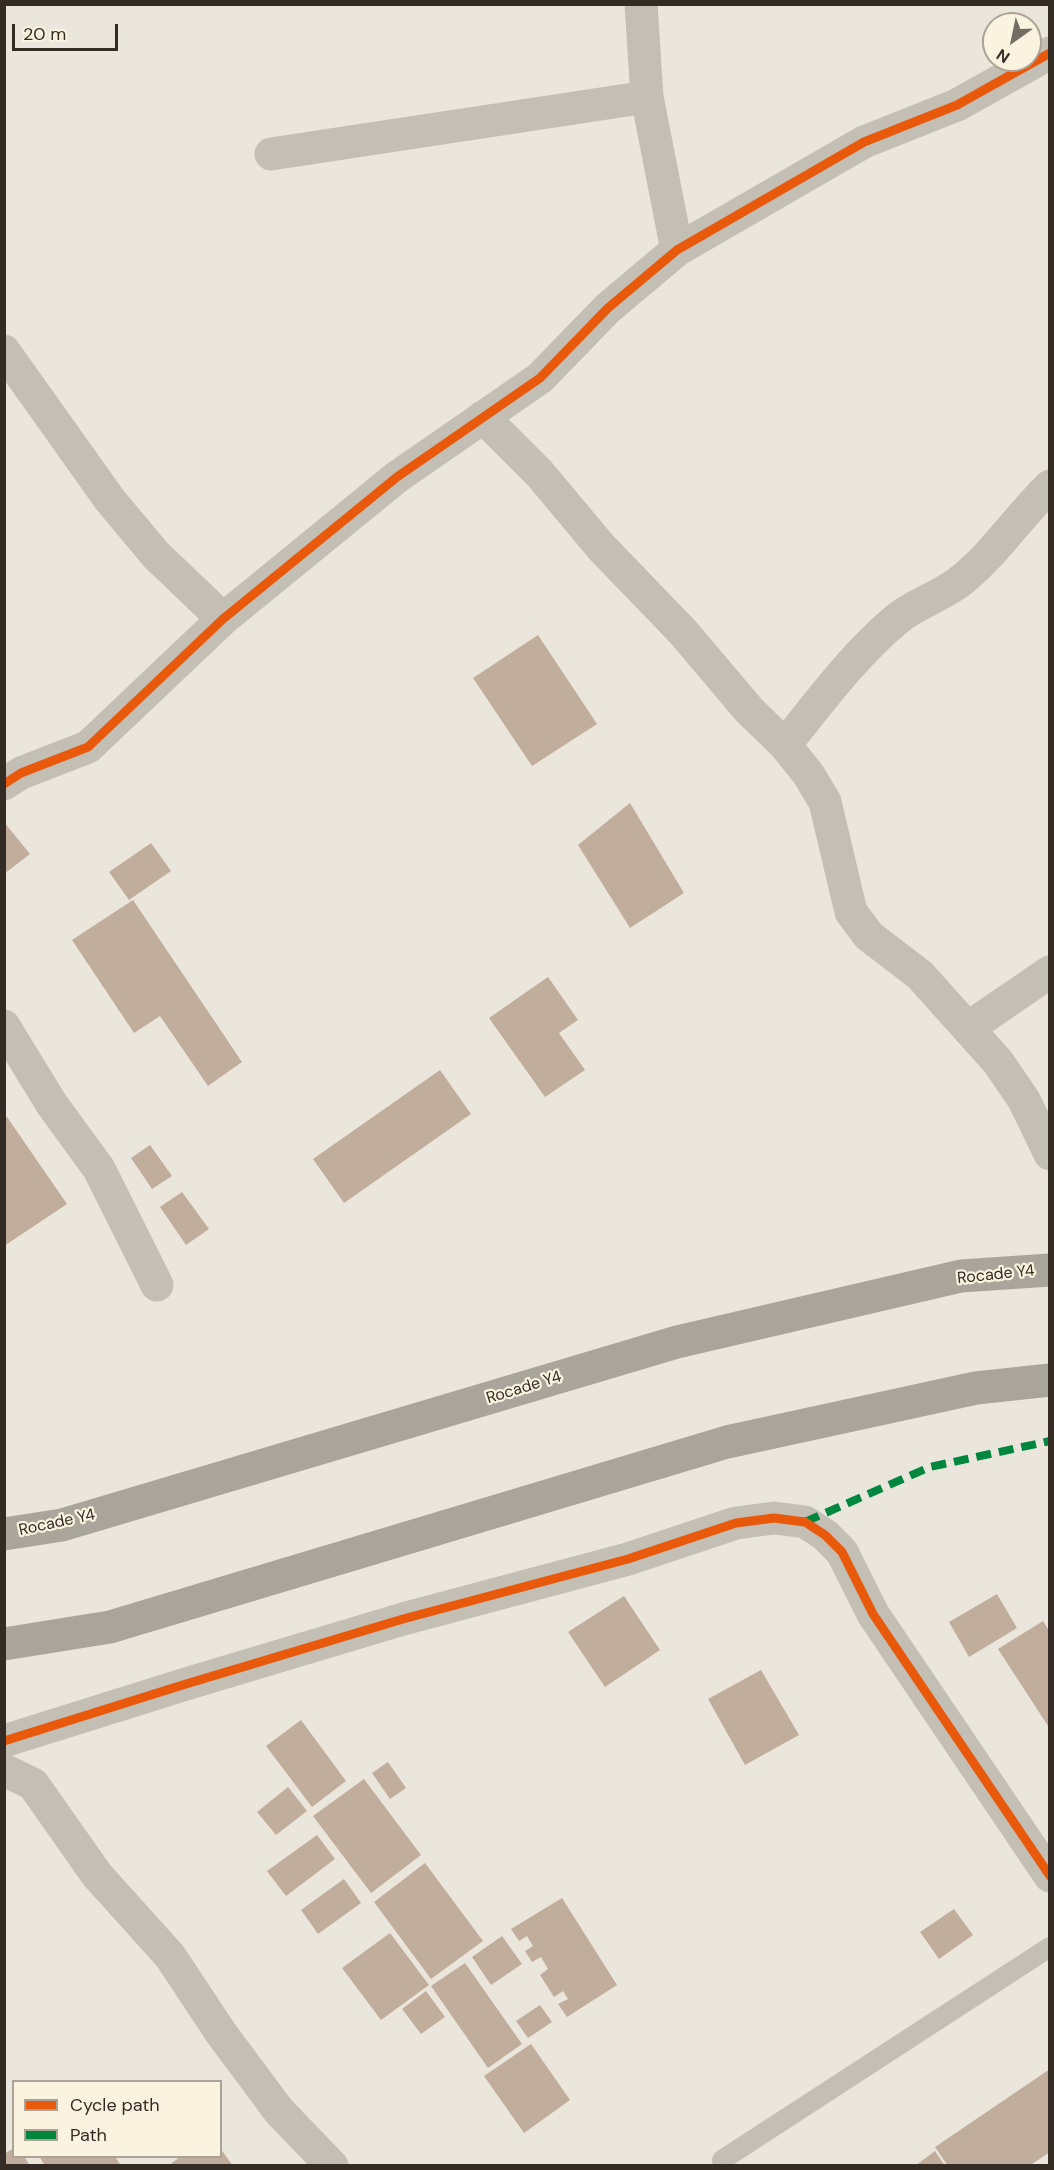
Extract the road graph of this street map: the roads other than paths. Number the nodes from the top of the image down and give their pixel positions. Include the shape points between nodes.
1 (641, 4) edge
2 (1050, 53) edge
3 (647, 97) junction
4 (271, 154) dead end
5 (677, 250) junction
6 (4, 351) edge
7 (483, 417) junction
8 (1050, 486) edge
9 (223, 619) junction
10 (786, 745) junction
11 (4, 784) edge
12 (1050, 972) edge
13 (4, 1026) edge
14 (968, 1028) junction
15 (1050, 1154) edge
16 (1050, 1270) edge
17 (157, 1286) dead end
18 (1050, 1380) edge
19 (4, 1534) edge
20 (4, 1644) edge
21 (4, 1742) edge
22 (4, 1770) edge
23 (1050, 1876) edge
24 (1050, 1947) edge
25 (722, 2160) dead end
26 (332, 2166) edge

1 - 3 street
2 - 5 street via 957,105 864,142
3 - 4 street
3 - 5 street
5 - 7 street via 608,308 540,378
6 - 9 street via 110,500 156,555
7 - 9 street via 397,477
7 - 10 street via 540,474 601,548 683,632 749,710
8 - 10 street via 962,580 898,618 850,663
9 - 11 street via 88,747 21,773
10 - 14 street via 825,802 851,912 869,936 920,975
12 - 14 street
13 - 17 street via 51,1103 99,1169
14 - 15 street via 999,1062 1024,1100
16 - 19 highway, Rocade Y4 via 961,1276 677,1342 62,1525
18 - 20 highway via 976,1388 727,1442 110,1627
21 - 23 street via 392,1622 628,1559 736,1523 774,1518 805,1522 842,1552 886,1635
22 - 26 street via 33,1784 97,1875 170,1956 279,2111
24 - 25 lane

